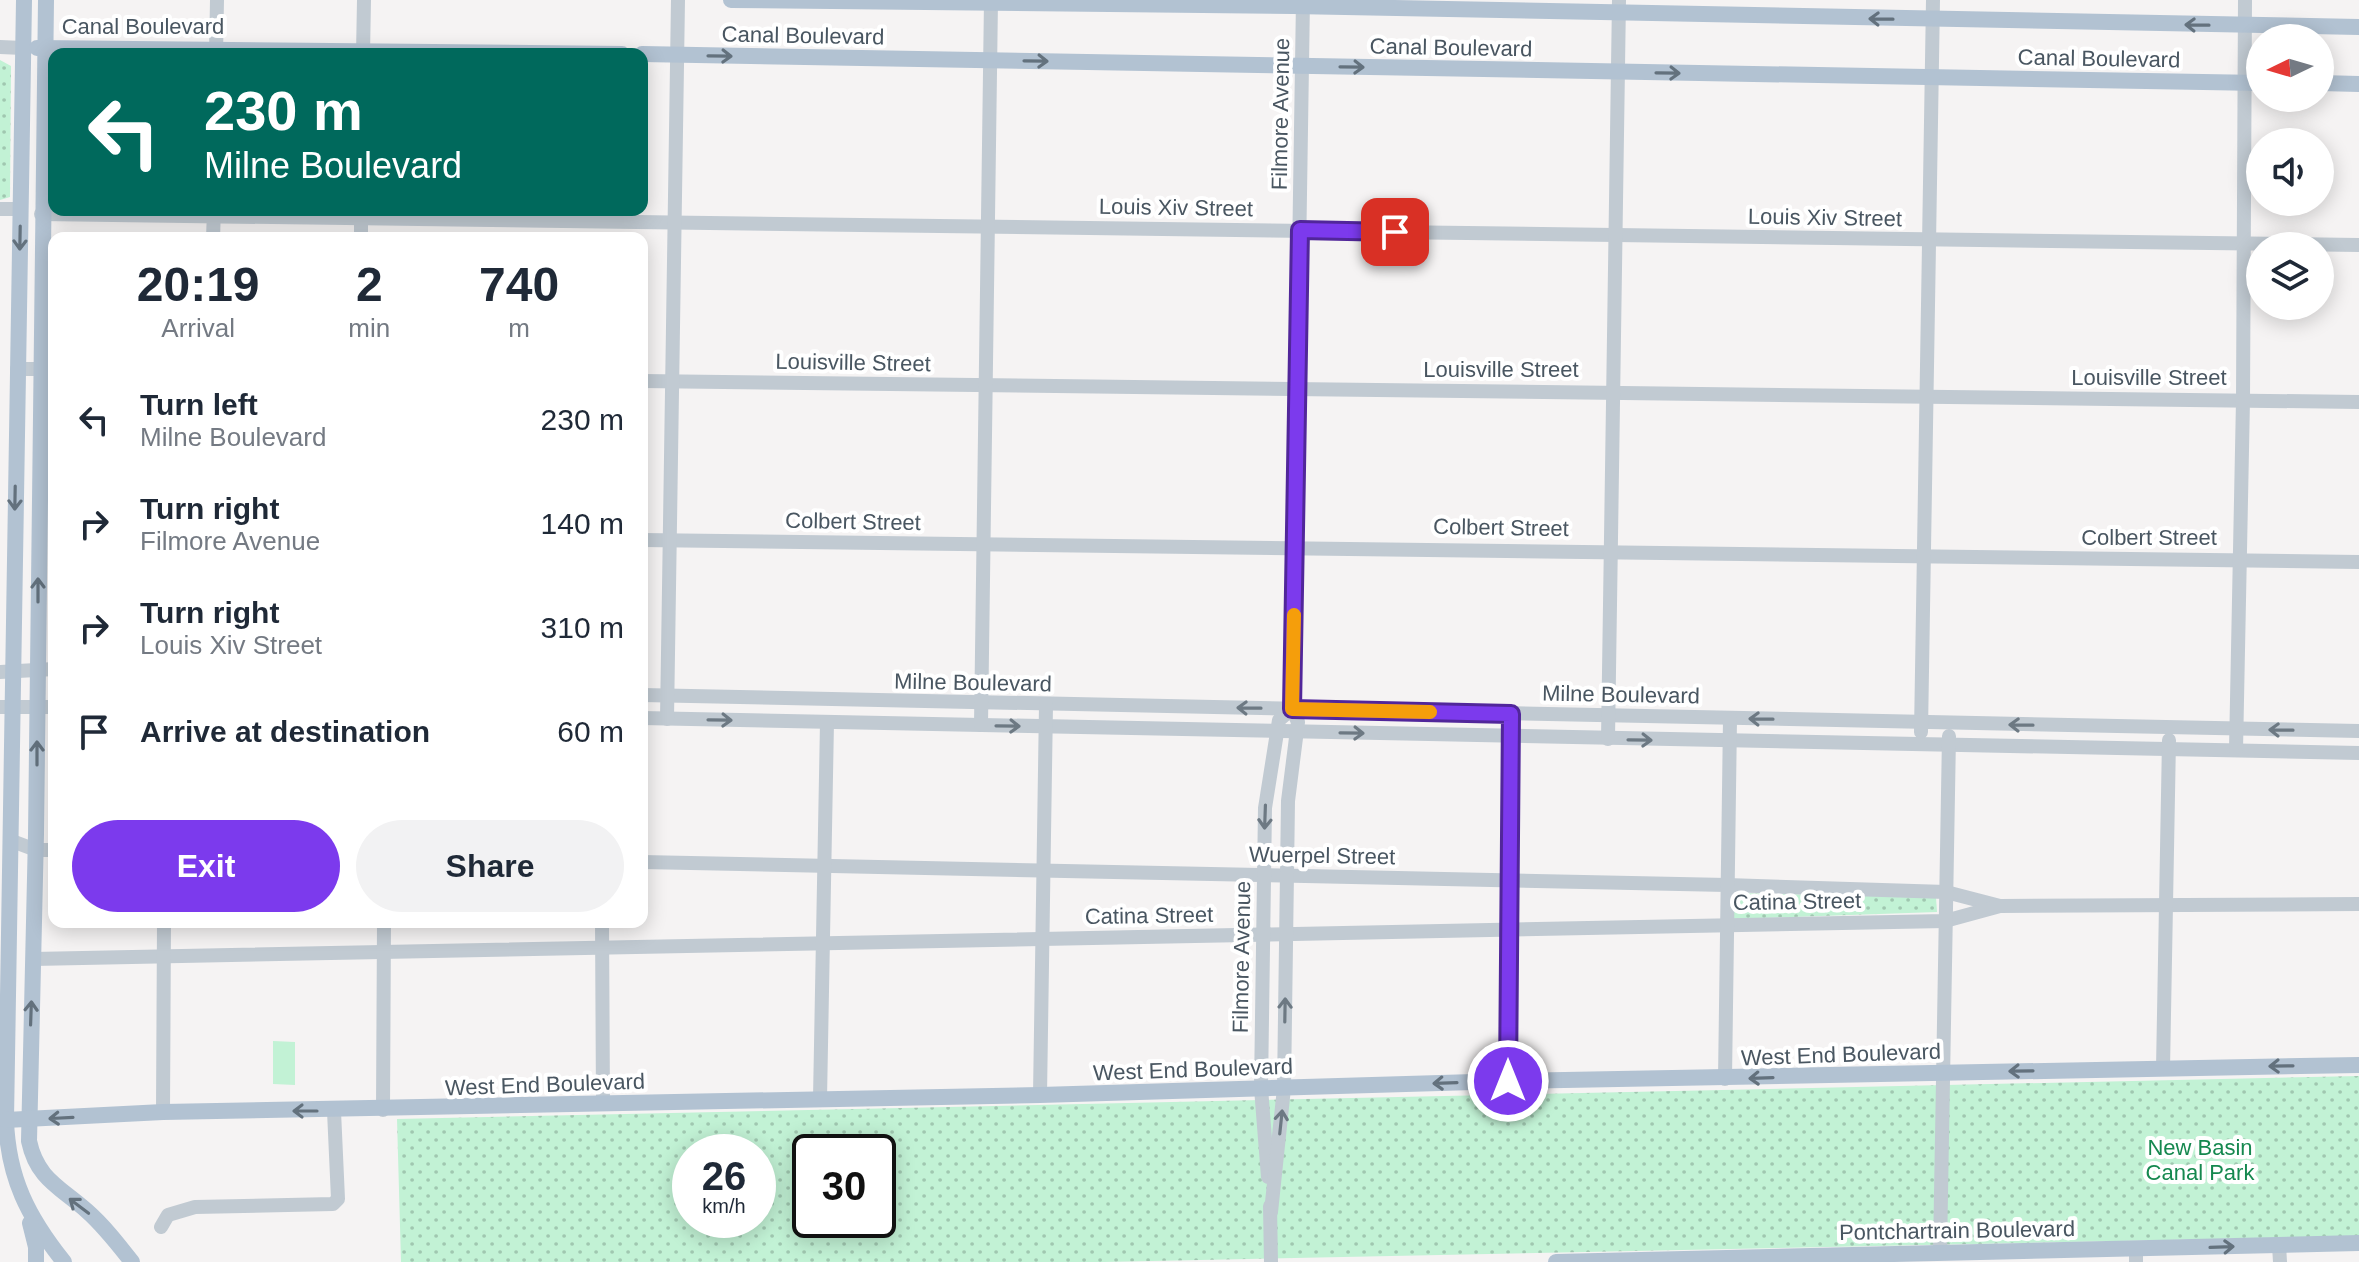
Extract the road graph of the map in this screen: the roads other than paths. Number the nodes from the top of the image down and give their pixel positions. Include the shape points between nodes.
1 (24, 0) edge
2 (46, 0) edge
3 (217, 0) edge
4 (364, 0) edge
5 (678, 0) edge
6 (731, 0) edge
7 (1933, 0) edge
8 (2245, 0) edge
9 (991, 2) edge
10 (1303, 3) edge
11 (1619, 7) edge
12 (1932, 20) junction
13 (2244, 26) junction
14 (2359, 27) edge
15 (2246, 38) edge
16 (0, 47) edge
17 (23, 48) junction
18 (45, 48) junction
19 (48, 48) edge
20 (216, 48) edge
21 (363, 48) edge
22 (648, 54) edge
23 (677, 55) junction
24 (990, 60) junction
25 (1302, 66) junction
26 (1618, 72) junction
27 (1931, 77) junction
28 (2246, 82) edge
29 (2334, 83) edge
30 (2359, 84) edge
31 (2251, 112) edge
32 (21, 136) junction
33 (43, 137) junction
34 (0, 209) edge
35 (20, 209) junction
36 (41, 214) junction
37 (48, 214) edge
38 (439, 216) edge
39 (674, 222) junction
40 (988, 227) junction
41 (1300, 230) junction
42 (1615, 235) junction
43 (1929, 241) junction
44 (2242, 242) junction
45 (2359, 245) edge
46 (45, 301) edge
47 (18, 312) junction
48 (17, 369) junction
49 (47, 369) edge
50 (648, 381) edge
51 (672, 382) junction
52 (985, 385) junction
53 (1298, 390) junction
54 (1613, 391) junction
55 (1926, 399) junction
56 (2243, 400) junction
57 (2359, 402) edge
58 (648, 540) edge
59 (670, 540) junction
60 (983, 544) junction
61 (1296, 546) junction
62 (1610, 550) junction
63 (1924, 557) junction
64 (2240, 560) junction
65 (2359, 562) edge
66 (46, 668) edge
67 (6, 672) edge
68 (648, 695) edge
69 (668, 696) junction
70 (981, 703) junction
71 (1046, 705) junction
72 (6, 707) edge
73 (46, 707) edge
74 (1292, 709) junction
75 (1511, 714) junction
76 (1608, 716) junction
77 (648, 718) edge
78 (667, 719) junction
79 (1730, 719) junction
80 (827, 722) junction
81 (1921, 723) junction
82 (1949, 724) junction
83 (981, 725) junction
84 (1046, 727) junction
85 (2169, 728) junction
86 (2237, 729) junction
87 (1276, 731) junction
88 (1297, 731) junction
89 (2359, 731) edge
90 (1510, 736) junction
91 (1608, 739) junction
92 (1729, 741) junction
93 (1921, 743) junction
94 (1948, 745) junction
95 (2169, 748) junction
96 (2236, 750) junction
97 (2359, 753) edge
98 (12, 841) junction
99 (36, 850) junction
100 (48, 850) edge
101 (648, 862) edge
102 (824, 868) junction
103 (1042, 872) junction
104 (1286, 875) junction
105 (1264, 876) junction
106 (1508, 881) junction
107 (1727, 885) junction
108 (1946, 892) junction
109 (2359, 904) edge
110 (2165, 905) junction
111 (2000, 906) junction
112 (1945, 921) junction
113 (1726, 925) junction
114 (164, 928) edge
115 (384, 928) edge
116 (602, 928) edge
117 (1508, 930) junction
118 (1286, 933) junction
119 (1262, 934) junction
120 (1041, 940) junction
121 (821, 944) junction
122 (602, 947) junction
123 (384, 954) junction
124 (164, 958) junction
125 (33, 959) junction
126 (2, 1059) edge
127 (29, 1060) junction
128 (2359, 1065) edge
129 (2163, 1069) junction
130 (1942, 1072) junction
131 (1725, 1079) junction
132 (1508, 1081) junction
133 (1261, 1088) junction
134 (1284, 1088) junction
135 (1040, 1095) junction
136 (820, 1099) junction
137 (603, 1104) junction
138 (383, 1110) junction
139 (334, 1111) junction
140 (163, 1112) junction
141 (28, 1119) junction
142 (2, 1120) edge
143 (0, 1162) edge
144 (12, 1176) junction
145 (26, 1210) junction
146 (1271, 1212) junction
147 (161, 1227) dead end
148 (2359, 1243) edge
149 (1940, 1252) junction
150 (2280, 1254) edge
151 (2050, 1256) edge
152 (2136, 1256) edge
153 (1735, 1259) edge
154 (36, 1262) edge
155 (64, 1262) edge
156 (132, 1262) edge
157 (1271, 1262) edge
158 (1556, 1262) edge

1 - 17 main road
2 - 18 main road
3 - 20 street
4 - 21 street
5 - 23 street
6 - 9 main road, Canal Boulevard
7 - 12 street
8 - 13 street
9 - 10 main road, Canal Boulevard
9 - 24 street
10 - 11 main road, Canal Boulevard
10 - 25 street, Filmore Avenue
12 -> 11 main road, Canal Boulevard
11 - 26 street
13 -> 12 main road, Canal Boulevard
12 - 27 street
13 - 14 main road, Canal Boulevard
13 - 15 street
16 - 17 street, Canal Boulevard
17 - 18 main road, Canal Boulevard
17 - 32 main road
18 - 19 main road, Canal Boulevard
18 - 33 main road
22 - 23 main road, Canal Boulevard
23 -> 24 main road, Canal Boulevard
23 - 39 street
24 -> 25 main road, Canal Boulevard
24 - 40 street
25 -> 26 main road, Canal Boulevard
25 - 41 street, Filmore Avenue
26 -> 27 main road, Canal Boulevard
26 - 42 street
27 - 28 main road, Canal Boulevard
27 - 43 street
29 - 30 main road
31 - 44 street
32 - 33 main road
32 - 35 main road
33 - 36 main road
34 - 35 street
35 -> 47 main road
36 - 37 street, Louis Xiv Street
36 - 46 main road
38 - 39 street, Louis Xiv Street
39 - 40 street, Louis Xiv Street
39 - 51 street
40 - 41 street, Louis Xiv Street
40 - 52 street
41 - 42 street, Louis Xiv Street
41 - 53 street, Filmore Avenue
42 - 43 street, Louis Xiv Street
42 - 54 street
43 - 44 street, Louis Xiv Street
43 - 55 street
44 - 45 street, Louis Xiv Street
44 - 56 street
46 - 47 main road
46 - 49 main road
47 - 48 main road
48 - 49 street
48 -> 67 main road
66 -> 49 main road
50 - 51 street, Louisville Street
51 - 52 street, Louisville Street
51 - 59 street
52 - 53 street, Louisville Street
52 - 60 street
53 - 54 street, Louisville Street
53 - 61 street, Filmore Avenue
54 - 55 street, Louisville Street
54 - 62 street
55 - 56 street, Louisville Street
55 - 63 street
56 - 57 street, Louisville Street
56 - 64 street
58 - 59 street, Colbert Street
59 - 60 street, Colbert Street
59 - 69 street
60 - 61 street, Colbert Street
60 - 70 street
61 - 62 street, Colbert Street
61 - 74 street, Filmore Avenue
62 - 63 street, Colbert Street
62 - 76 street
63 - 64 street, Colbert Street
63 - 81 street
64 - 65 street, Colbert Street
64 - 86 street
66 - 67 street
66 - 73 main road
67 - 72 main road
68 - 69 street, Milne Boulevard
69 - 70 street, Milne Boulevard
69 - 78 street
70 - 71 street, Milne Boulevard
70 - 83 street
74 -> 71 street, Milne Boulevard
71 - 84 street
72 - 73 street
72 - 98 main road
99 -> 73 main road
74 - 75 street, Milne Boulevard
74 - 87 street, Filmore Avenue via 1279,720
74 - 88 street, Filmore Avenue
75 - 76 street, Milne Boulevard
75 - 90 street
76 - 79 street, Milne Boulevard
76 - 91 street
77 - 78 street, Milne Boulevard
78 -> 80 street, Milne Boulevard
81 -> 79 street, Milne Boulevard
79 - 92 street
80 - 83 street, Milne Boulevard
80 - 102 street
81 - 82 street, Milne Boulevard
81 - 93 street
85 -> 82 street, Milne Boulevard
82 - 94 street
83 -> 84 street, Milne Boulevard
84 - 87 street, Milne Boulevard
84 - 103 street
85 - 86 street, Milne Boulevard
85 - 95 street
89 -> 86 street, Milne Boulevard
86 - 96 street
87 - 88 street, Milne Boulevard
87 -> 105 street, Filmore Avenue via 1265,808
88 -> 90 street, Milne Boulevard
88 - 104 street, Filmore Avenue
90 - 91 street, Milne Boulevard
90 - 106 street
91 -> 92 street, Milne Boulevard
92 - 93 street, Milne Boulevard
92 - 107 street
93 - 94 street, Milne Boulevard
94 - 95 street, Milne Boulevard
94 - 108 street
95 - 96 street, Milne Boulevard
95 - 110 street
96 - 97 street, Milne Boulevard
98 - 99 street
98 - 126 main road
99 - 100 street
99 - 125 main road
101 - 102 street, Wuerpel Street
102 - 103 street, Wuerpel Street
102 - 121 street
103 - 105 street, Wuerpel Street
103 - 120 street
104 - 105 street, Wuerpel Street
104 - 106 street, Wuerpel Street
104 - 118 street, Filmore Avenue
105 - 119 street, Filmore Avenue
106 - 107 street, Wuerpel Street
106 - 117 street
107 - 108 street, Wuerpel Street
107 - 113 street
108 - 111 street, Wuerpel Street
108 - 112 street
109 - 110 street, Catina Street
110 - 111 street, Catina Street
110 - 129 street
111 - 112 street, Catina Street
112 - 113 street, Catina Street
112 - 130 street
113 - 117 street, Catina Street
113 - 131 street
114 - 124 street
115 - 123 street
116 - 122 street
117 - 118 street, Catina Street
117 - 132 street
118 - 119 street, Catina Street
134 -> 118 street, Filmore Avenue
119 - 120 street, Catina Street
119 - 133 street, Filmore Avenue
120 - 121 street, Catina Street
120 - 135 street
121 - 122 street, Catina Street
121 - 136 street
122 - 123 street, Catina Street
122 - 137 street
123 - 124 street, Catina Street
123 - 138 street
124 - 125 street, Catina Street
124 - 140 street
127 -> 125 main road
126 - 127 street
126 - 142 main road
127 - 141 main road
128 -> 129 main road, West End Boulevard
129 -> 130 main road, West End Boulevard
130 -> 131 main road, West End Boulevard
130 - 149 street
131 - 132 main road, West End Boulevard
132 -> 134 main road, West End Boulevard
133 - 134 main road, West End Boulevard
133 - 135 main road, West End Boulevard
133 - 146 street, Filmore Avenue
146 -> 134 street, Filmore Avenue
135 - 136 main road, West End Boulevard
136 - 137 main road, West End Boulevard
137 - 138 main road, West End Boulevard
138 - 139 main road, West End Boulevard
139 -> 140 main road, West End Boulevard
139 - 147 street via 338,1199 333,1204 195,1207 168,1215
140 -> 141 main road, West End Boulevard
141 - 142 main road, West End Boulevard
156 -> 141 main road via 85,1208 43,1177 33,1160
142 - 144 main road
143 - 144 main road
144 - 145 main road
145 - 154 main road
145 - 155 main road
146 - 157 street, Filmore Avenue
148 - 150 main road, Pontchartrain Boulevard
149 - 151 main road, Pontchartrain Boulevard
149 - 153 main road, Pontchartrain Boulevard
152 -> 150 main road, Pontchartrain Boulevard
151 - 152 main road, Pontchartrain Boulevard
153 - 158 main road, Pontchartrain Boulevard

